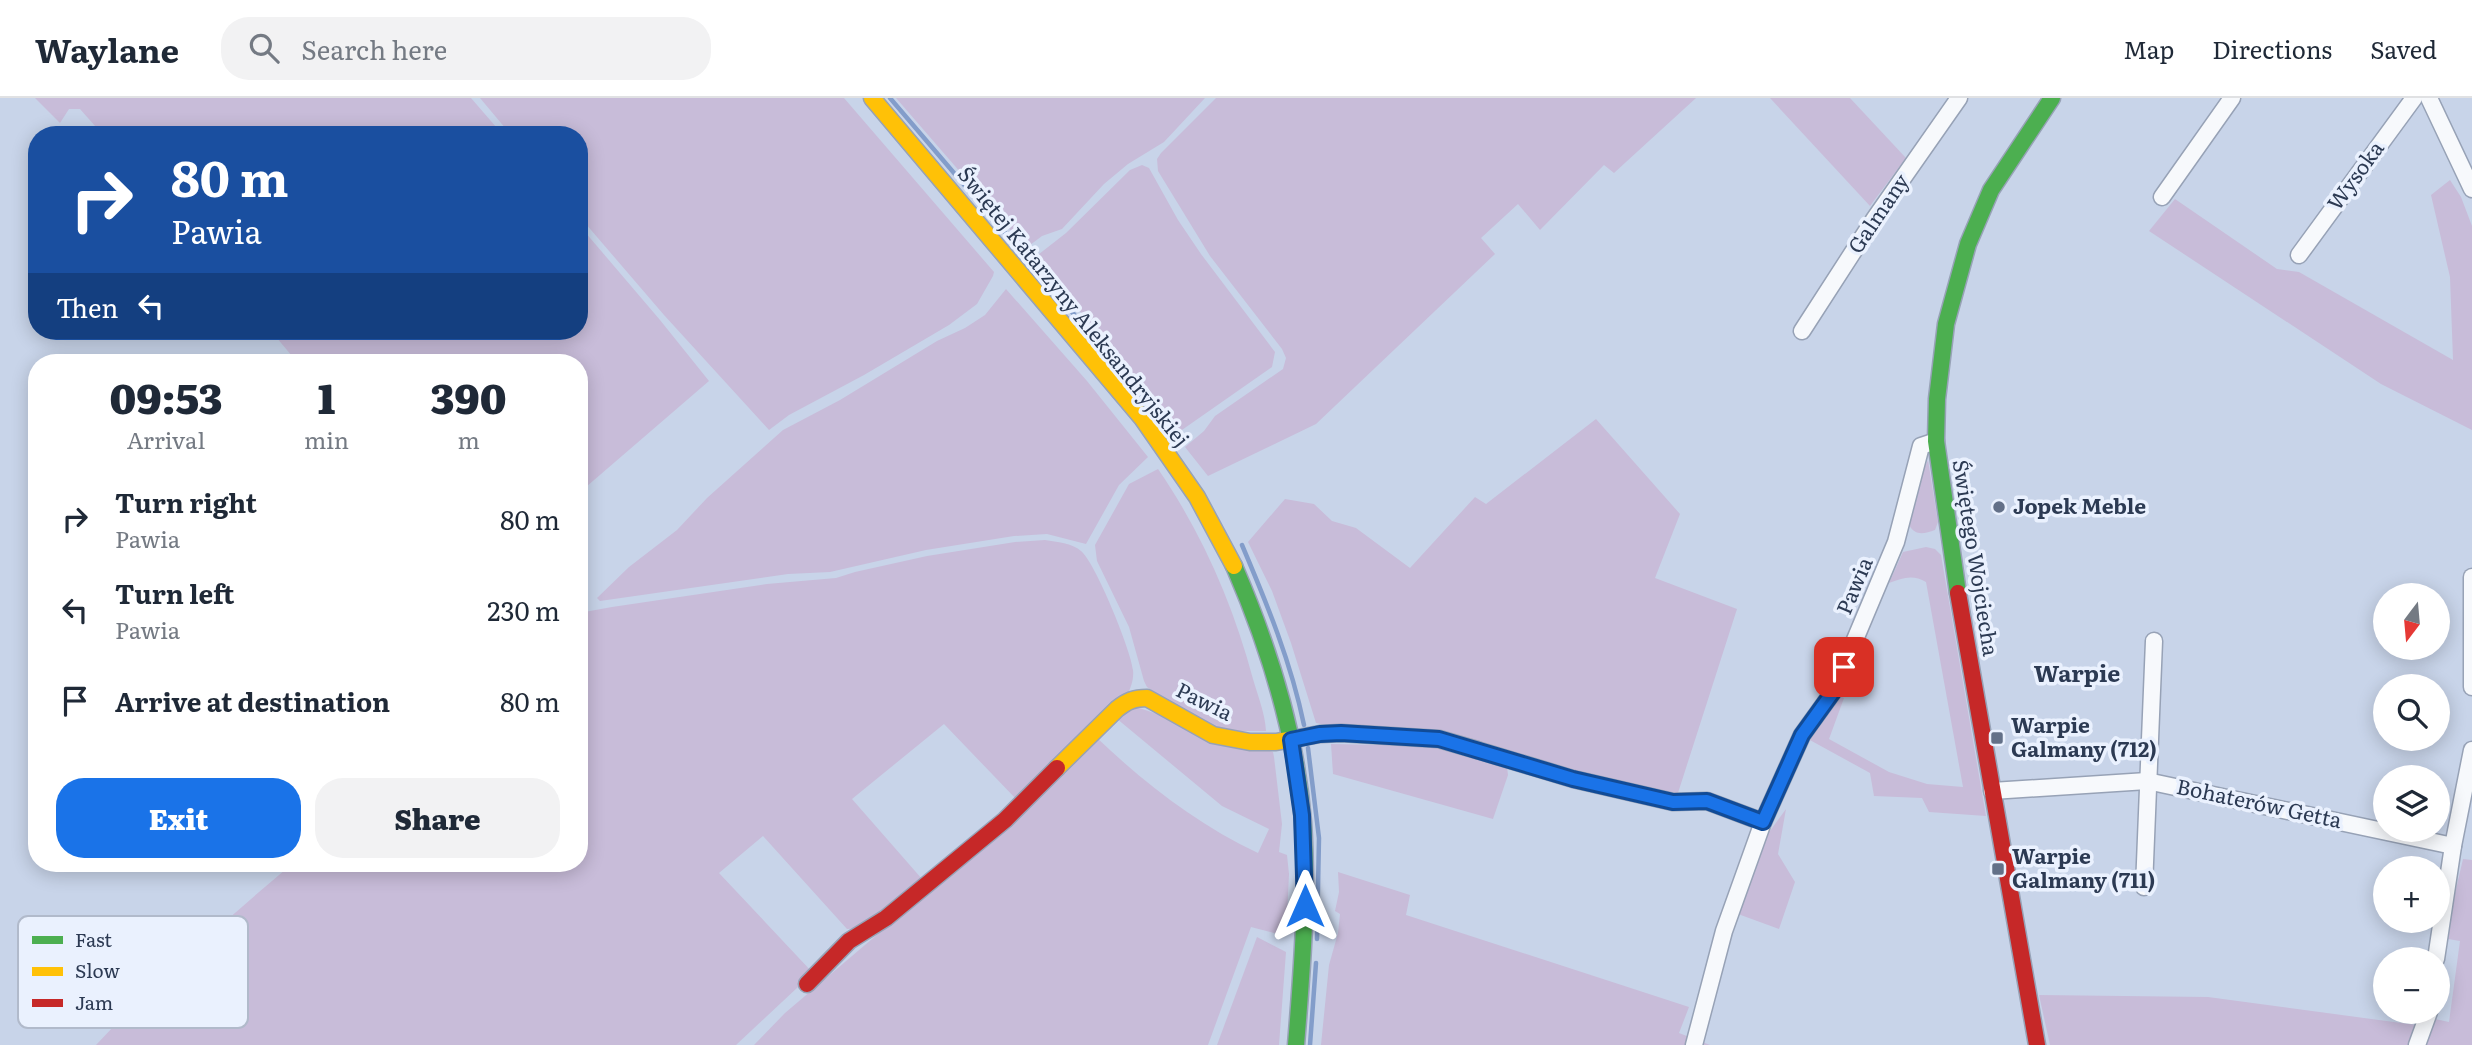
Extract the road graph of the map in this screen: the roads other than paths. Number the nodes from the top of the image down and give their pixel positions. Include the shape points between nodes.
1 (872, 98) edge
2 (1959, 98) edge
3 (2052, 98) edge
4 (2232, 98) edge
5 (2414, 98) edge
6 (2429, 98) edge
7 (2472, 189) edge
8 (2162, 198) dead end
9 (2299, 255) dead end
10 (1801, 331) dead end
11 (1936, 441) junction
12 (2472, 577) edge
13 (2154, 641) dead end
14 (2472, 687) edge
15 (1291, 740) junction
16 (2472, 750) edge
17 (2147, 781) junction
18 (1992, 791) junction
19 (1763, 822) junction
20 (2453, 846) junction
21 (2144, 887) dead end
22 (2438, 947) edge
23 (807, 984) dead end
24 (2424, 1024) edge
25 (1296, 1045) edge
26 (1694, 1045) edge
27 (2037, 1045) edge
28 (2417, 1045) edge

1 - 15 street, Świętej Katarzyny Aleksandryjskiej via 1167,452 1212,523 1246,592 1273,666
2 - 10 street, Galmany
3 - 11 street, Świętego Wojciecha via 1991,190 1968,244 1946,324
4 - 8 street
5 - 9 street, Wysoka
6 - 7 street
11 - 18 street, Świętego Wojciecha
11 - 19 street, Pawia via 1921,446 1896,542 1839,680 1802,735
12 - 14 street
13 - 17 street, Bohaterów Getta
15 - 19 street, Pawia via 1341,733 1439,739 1573,779 1673,802 1707,801
15 - 23 street, Pawia via 1264,743 1213,735 1147,698 1127,701 1005,820 886,918 849,941
15 - 25 street, Świętej Katarzyny Aleksandryjskiej via 1305,862 1304,958
16 - 20 street
17 - 18 street, Bohaterów Getta
17 - 20 street, Bohaterów Getta
17 - 21 street, Bohaterów Getta
18 - 27 street, Świętego Wojciecha
19 - 26 street, Pawia via 1724,931
20 - 22 street
24 - 28 street

